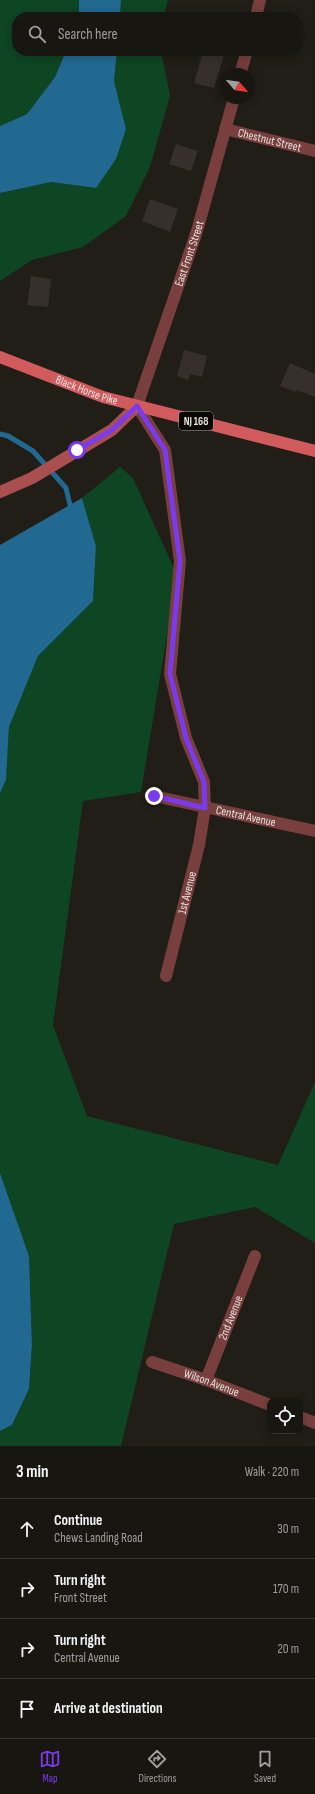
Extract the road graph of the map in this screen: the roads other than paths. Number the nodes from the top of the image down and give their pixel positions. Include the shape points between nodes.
1 (260, 0) edge
2 (257, 12) edge
3 (245, 56) edge
4 (242, 68) edge
5 (232, 104) edge
6 (225, 129) junction
7 (315, 151) edge
8 (0, 358) edge
9 (137, 406) junction
10 (315, 451) edge
11 (0, 492) edge
12 (154, 796) dead end
13 (205, 808) junction
14 (315, 831) edge
15 (166, 976) dead end
16 (255, 1256) dead end
17 (152, 1362) dead end
18 (206, 1380) junction
19 (267, 1404) edge
20 (303, 1418) edge
21 (315, 1423) edge

1 - 2 street
3 - 4 street
5 - 6 street, East Front Street
6 - 7 street, Chestnut Street
6 - 9 street, East Front Street via 196,230
8 - 9 main road, Black Horse Pike / NJ 168
9 - 10 main road, Black Horse Pike / NJ 168
9 - 11 main road via 112,430 32,478
9 - 13 street, 1st Avenue via 165,450 180,561 170,674 186,738 204,782
12 - 13 street, Central Avenue
13 - 14 street, Central Avenue
13 - 15 street, 1st Avenue via 199,845
16 - 18 street, 2nd Avenue
17 - 18 street, Wilson Avenue
18 - 19 street, Wilson Avenue
20 - 21 street

